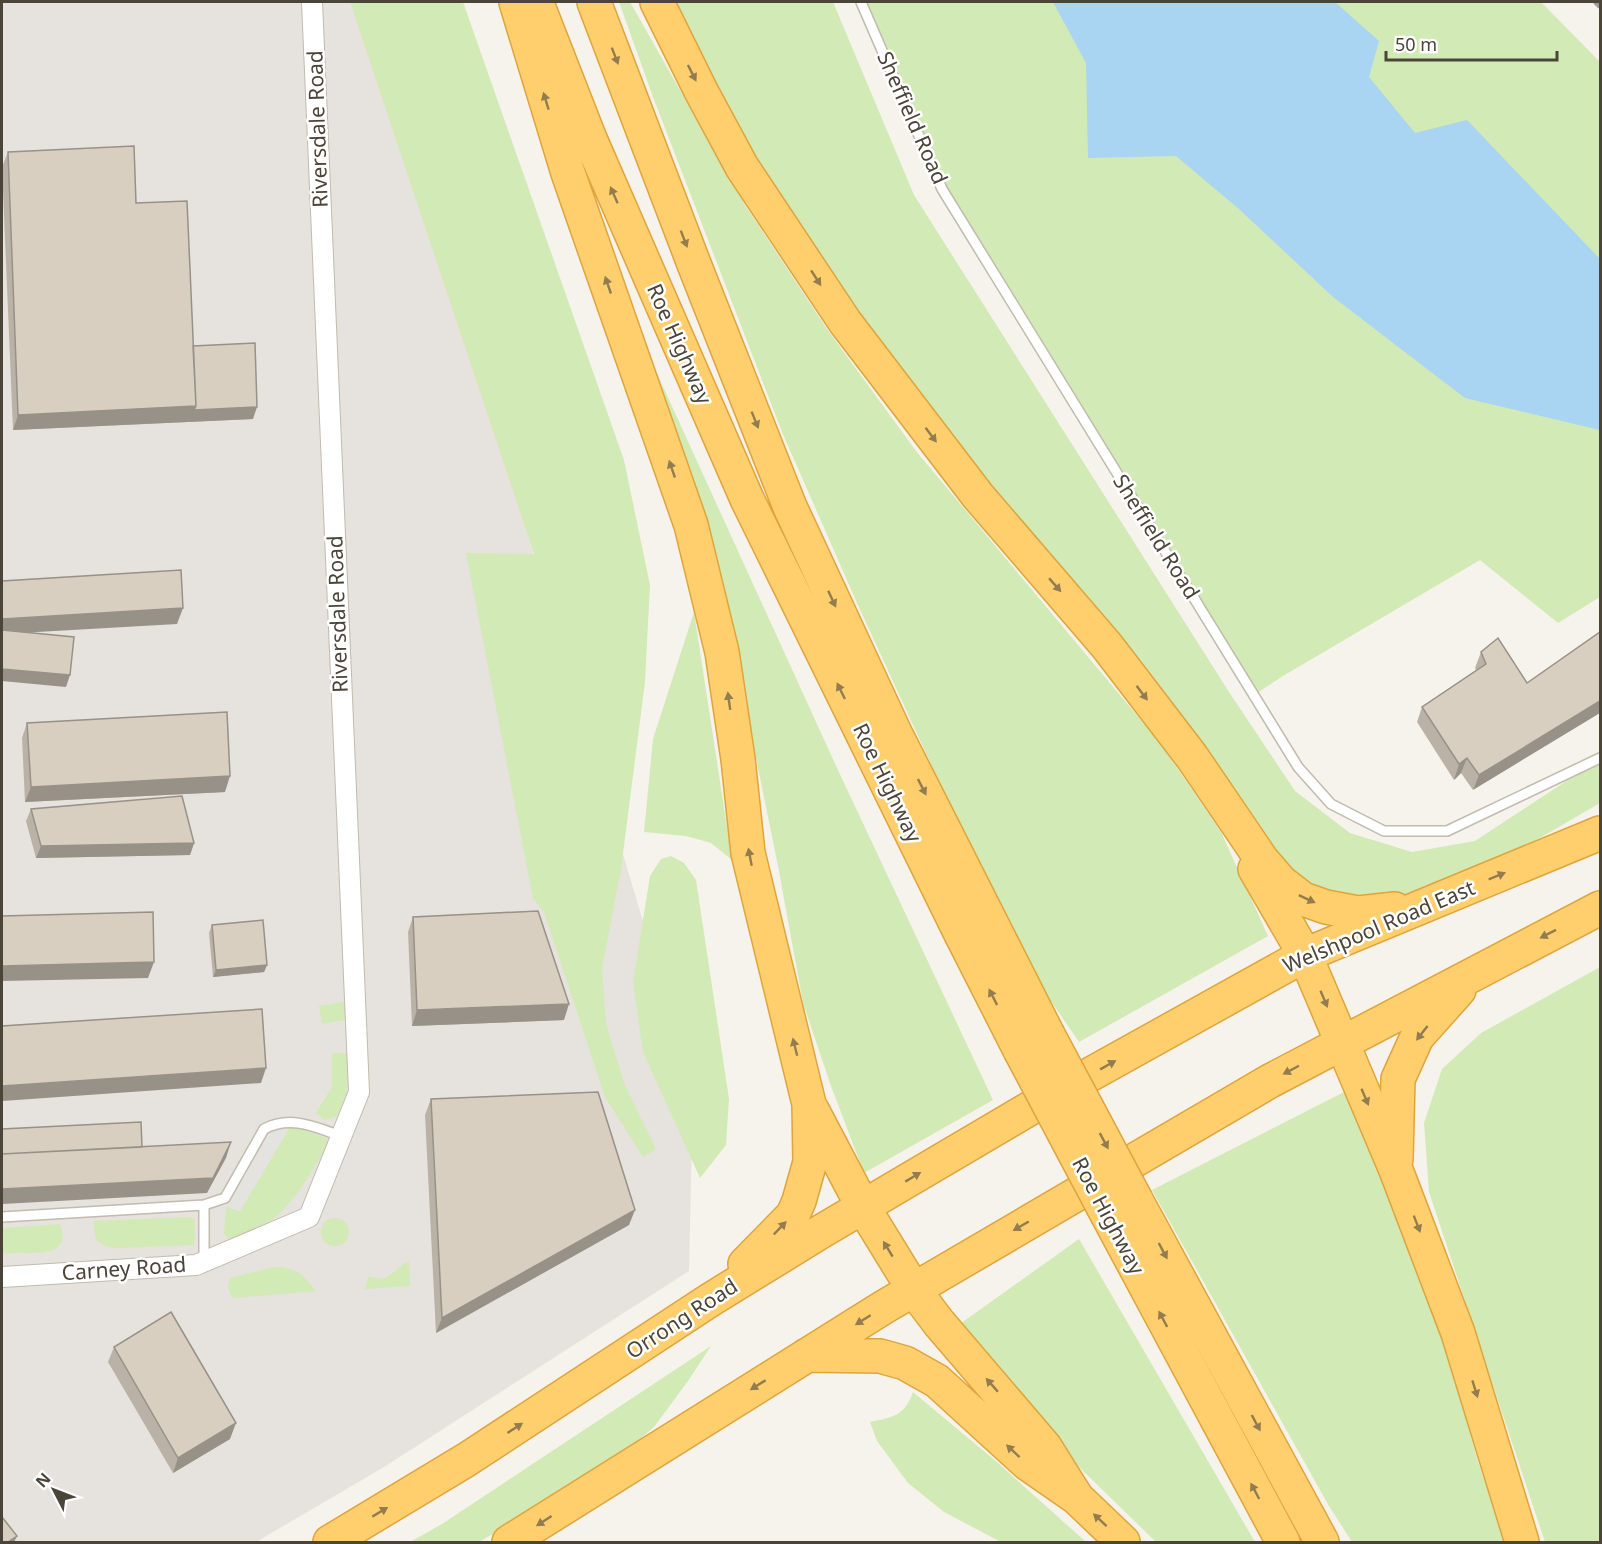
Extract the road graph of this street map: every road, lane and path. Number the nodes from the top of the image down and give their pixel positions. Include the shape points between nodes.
1 (312, 2) edge
2 (516, 2) edge
3 (536, 2) edge
4 (594, 2) edge
5 (657, 2) edge
6 (861, 2) edge
7 (1192, 757) junction
8 (1600, 758) edge
9 (1600, 833) edge
10 (1424, 906) junction
11 (1600, 908) edge
12 (1305, 955) junction
13 (1474, 973) junction
14 (1034, 1041) junction
15 (1342, 1043) junction
16 (1039, 1103) joint
17 (809, 1104) junction
18 (341, 1136) junction
19 (1396, 1170) junction
20 (204, 1205) junction
21 (863, 1207) junction
22 (2, 1217) edge
23 (309, 1217) joint
24 (204, 1261) junction
25 (2, 1277) edge
26 (914, 1290) junction
27 (710, 1300) junction
28 (807, 1354) junction
29 (1077, 1498) junction
30 (330, 1542) edge
31 (509, 1542) edge
32 (1123, 1542) edge
33 (1283, 1542) edge
34 (1322, 1542) edge
35 (1522, 1542) edge

1 - 18 street, Riversdale Road via 359,1092
17 -> 2 highway via 748,853 722,652 691,525 568,173
14 -> 3 highway, Roe Highway via 956,923 747,499 590,139
4 -> 14 highway, Roe Highway via 790,507
5 -> 7 highway via 742,167 845,322 978,496 1107,646
6 - 8 lane, Sheffield Road via 942,189 1298,767 1331,804 1384,831 1447,831
7 -> 10 highway via 1262,860 1303,899 1358,913
7 - 12 highway
10 -> 9 highway, Welshpool Road East
10 - 12 highway, Welshpool Road East
11 -> 13 highway
12 -> 15 highway
16 -> 12 highway, Welshpool Road East
13 - 15 highway
13 -> 19 highway via 1417,1037 1398,1079
33 -> 14 highway, Roe Highway, bridge via 1108,1216
14 -> 34 highway, Roe Highway, bridge via 1136,1200
15 -> 19 highway
15 -> 26 highway via 1269,1081
21 -> 16 highway, Orrong Road
17 - 21 highway
27 -> 17 highway via 793,1215 810,1162
18 - 20 lane via 300,1122 264,1129 225,1198
18 - 23 street, Riversdale Road
19 -> 35 highway via 1458,1333
20 - 22 lane
20 - 24 lane
26 -> 21 highway
21 - 27 highway, Orrong Road
23 - 24 street, Carney Road
24 - 25 street, Carney Road
26 -> 28 highway
29 -> 26 highway via 1045,1447
30 -> 27 highway, Orrong Road via 466,1460
29 -> 28 highway via 1028,1464 937,1381 905,1363 880,1356
28 -> 31 highway
32 -> 29 highway

